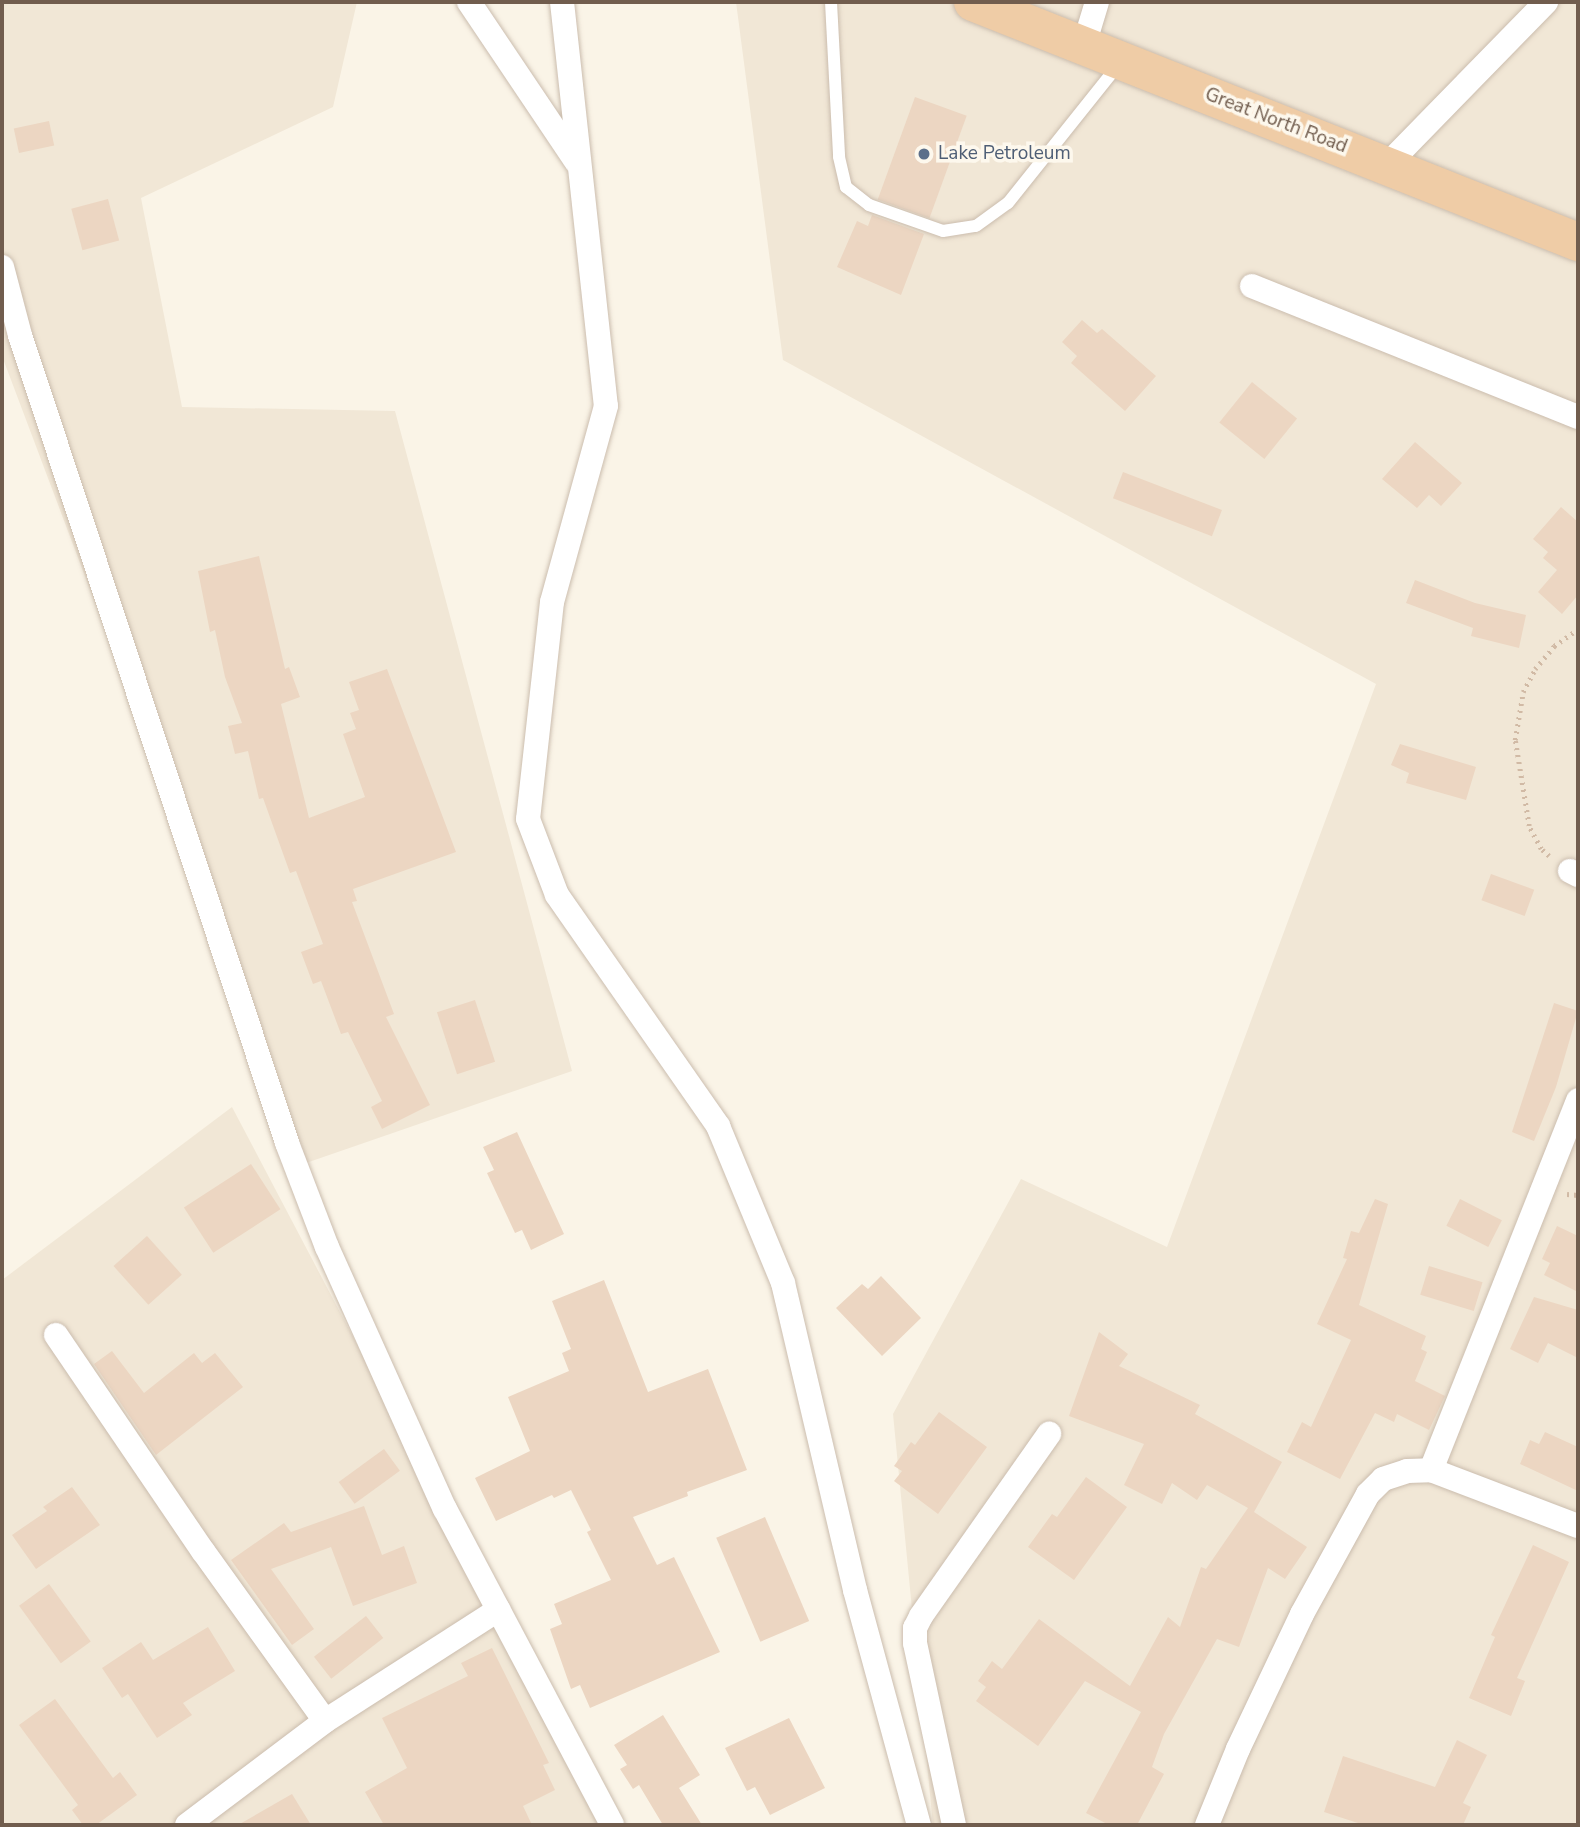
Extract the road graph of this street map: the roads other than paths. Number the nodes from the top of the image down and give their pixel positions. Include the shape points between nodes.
1 (469, 2) edge
2 (562, 2) edge
3 (831, 2) edge
4 (974, 2) edge
5 (1097, 2) edge
6 (1546, 2) edge
7 (1084, 45) junction
8 (1122, 61) junction
9 (578, 164) junction
10 (1387, 165) junction
11 (1578, 242) edge
12 (2, 267) edge
13 (1252, 286) dead end
14 (1578, 416) edge
15 (1578, 1100) edge
16 (56, 1335) dead end
17 (1049, 1434) dead end
18 (1431, 1470) junction
19 (1578, 1527) edge
20 (498, 1610) junction
21 (325, 1721) junction
22 (187, 1825) edge
23 (612, 1825) edge
24 (919, 1825) edge
25 (954, 1825) edge
26 (1207, 1825) edge

1 - 9 street
2 - 9 street
3 - 8 lane via 839,157 846,187 869,205 943,230 976,226 1007,202
4 - 7 highway, Great North Road
5 - 7 street
6 - 10 street
7 - 8 highway, Great North Road
8 - 10 highway, Great North Road
9 - 24 street via 606,406 552,602 528,819 558,895 718,1126 783,1283 855,1590
10 - 11 highway, Great North Road
12 - 20 street via 20,335 287,1143 327,1247 440,1497
13 - 14 street
15 - 18 street
16 - 21 street
17 - 25 street via 915,1628
18 - 19 street
18 - 26 street via 1383,1479 1368,1494 1296,1626
20 - 21 street
20 - 23 street
21 - 22 street

